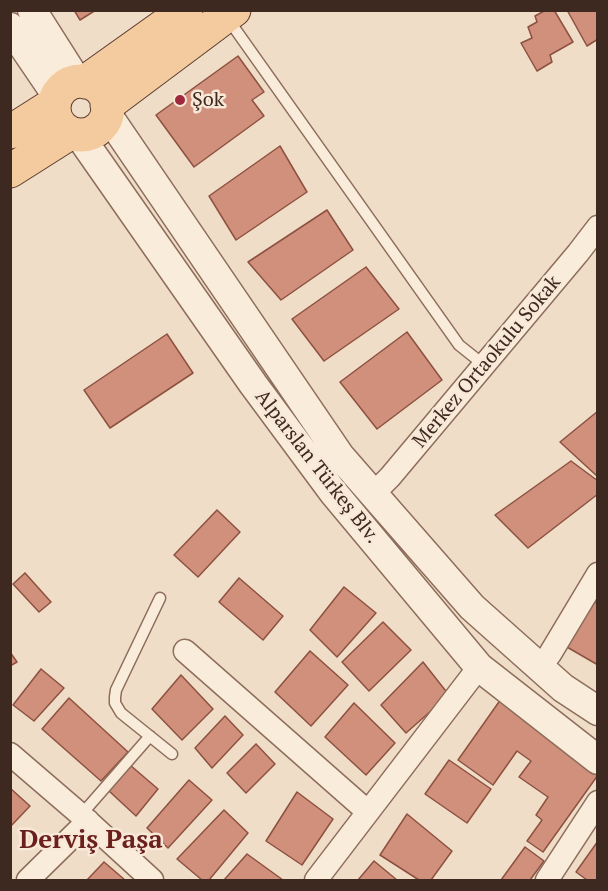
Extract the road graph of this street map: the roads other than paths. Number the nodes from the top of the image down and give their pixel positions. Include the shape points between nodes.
1 (32, 10) edge
2 (186, 10) edge
3 (230, 13) edge
4 (10, 27) edge
5 (68, 91) junction
6 (107, 109) junction
7 (10, 132) edge
8 (75, 134) junction
9 (10, 171) edge
10 (594, 239) edge
11 (484, 364) junction
12 (373, 494) junction
13 (597, 574) edge
14 (160, 598) dead end
15 (185, 651) dead end
16 (479, 667) junction
17 (540, 667) junction
18 (597, 711) edge
19 (150, 736) junction
20 (10, 754) edge
21 (172, 754) dead end
22 (597, 760) edge
23 (597, 802) edge
24 (368, 812) junction
25 (84, 818) junction
26 (28, 880) edge
27 (153, 880) edge
28 (316, 880) edge
29 (547, 880) edge

1 - 5 street via 60,53
2 - 5 main road
3 - 6 main road
3 - 11 lane via 459,345
4 - 5 street
5 - 6 main road via 93,84 105,96
5 - 7 main road
5 - 8 main road via 54,112 63,128
6 - 8 main road via 97,129 89,134
6 - 12 street, Alparslan Türkeş Blv. via 340,456
8 - 9 main road
8 - 16 street, Alparslan Türkeş Blv. via 333,492
10 - 11 street, Merkez Ortaokulu Sokak
11 - 12 street, Merkez Ortaokulu Sokak
12 - 17 street, Alparslan Türkeş Blv. via 472,608
13 - 17 street
14 - 19 lane via 115,697 121,713
15 - 24 street
16 - 22 street, Alparslan Türkeş Blv.
16 - 24 street
17 - 18 street, Alparslan Türkeş Blv.
19 - 21 lane
19 - 25 lane
20 - 25 street
23 - 29 street
24 - 28 street
25 - 26 street
25 - 27 street

